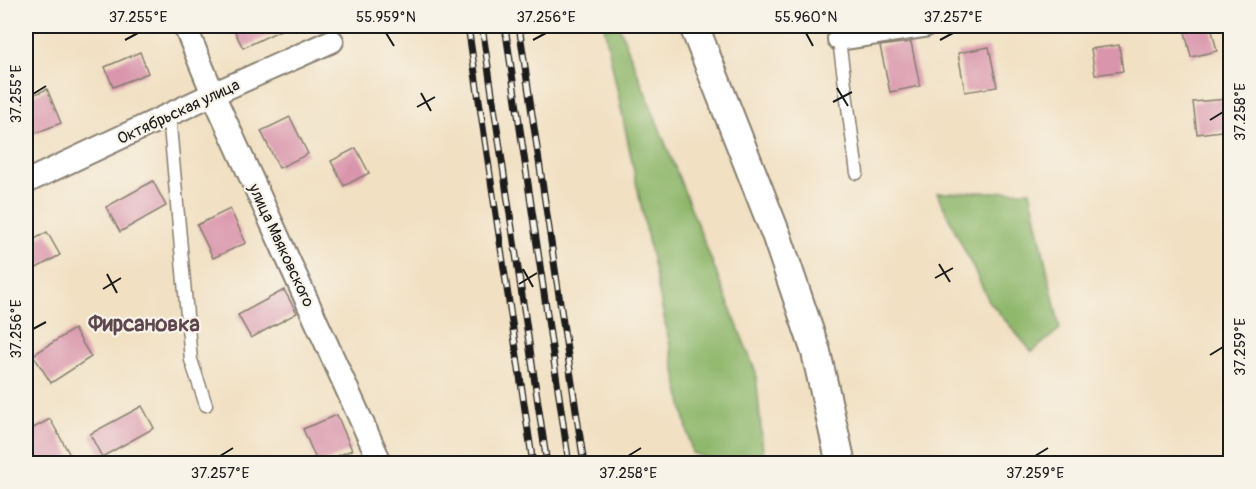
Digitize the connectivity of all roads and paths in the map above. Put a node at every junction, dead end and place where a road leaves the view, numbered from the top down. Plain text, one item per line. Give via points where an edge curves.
1 (185, 26) edge
2 (694, 26) edge
3 (924, 26) edge
4 (838, 32) edge
5 (332, 42) dead end
6 (213, 94) junction
7 (169, 115) junction
8 (857, 173) dead end
9 (26, 182) edge
10 (206, 405) dead end
11 (381, 464) edge
12 (841, 464) edge

1 - 6 street, улица Маяковского
2 - 12 street via 777,237 816,352
3 - 4 street
4 - 8 lane
5 - 6 street, Октябрьская улица
6 - 7 street, Октябрьская улица
6 - 11 street, улица Маяковского
7 - 9 street, Октябрьская улица
7 - 10 lane via 191,360

